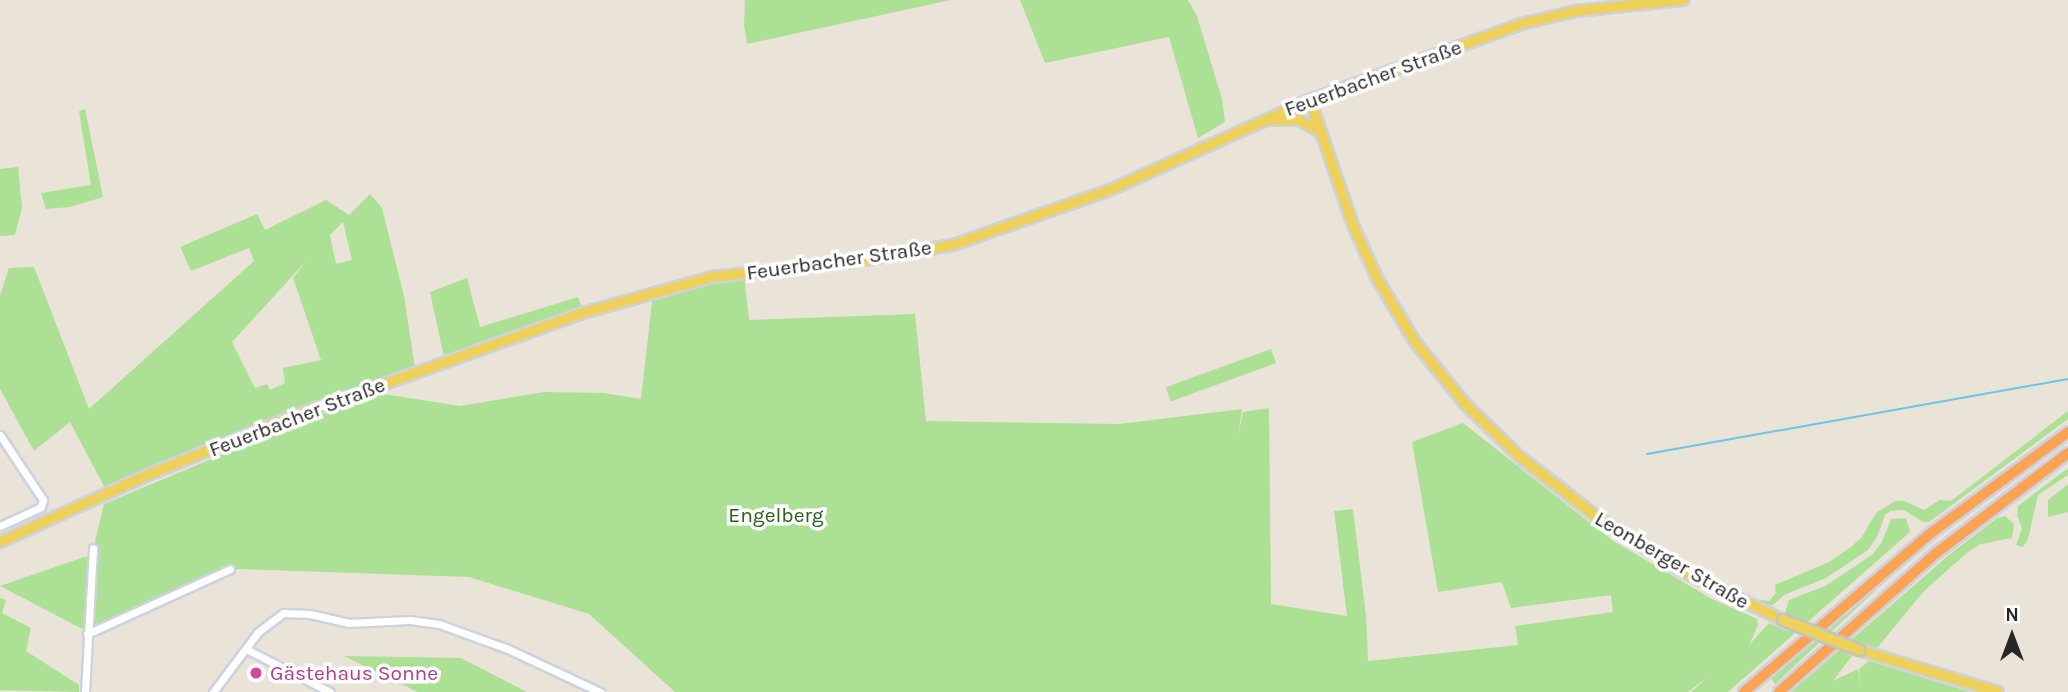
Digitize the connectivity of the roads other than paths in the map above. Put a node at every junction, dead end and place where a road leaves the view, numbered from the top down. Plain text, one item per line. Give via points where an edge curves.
1 (1683, 0) edge
2 (1310, 100) junction
3 (1265, 119) junction
4 (1321, 132) junction
5 (2068, 432) edge
6 (0, 435) edge
7 (2068, 453) edge
8 (0, 526) edge
9 (0, 542) edge
10 (93, 548) dead end
11 (230, 569) dead end
12 (87, 634) junction
13 (246, 649) junction
14 (85, 692) edge
15 (214, 692) edge
16 (330, 692) edge
17 (600, 692) edge
18 (1744, 692) edge
19 (1779, 692) edge
20 (1998, 692) edge

1 - 2 main road, Feuerbacher Straße via 1576,11 1521,24
2 - 3 main road, Feuerbacher Straße
2 - 4 main road, Leonberger Straße
3 - 4 main road via 1299,120
3 - 9 main road, Feuerbacher Straße via 1110,190 953,245 712,277 583,313 284,420
4 - 20 main road, Leonberger Straße, bridge via 1353,225 1388,298 1442,378 1546,480 1624,536 1705,583 1783,620 1859,650
5 - 18 highway via 1927,536
6 - 8 street via 43,500 41,507
7 - 19 highway via 1935,554
10 - 12 street
11 - 12 street
12 - 14 street
13 - 15 street
13 - 16 street
13 - 17 street via 271,620 283,614 310,614 348,624 410,620 475,635

